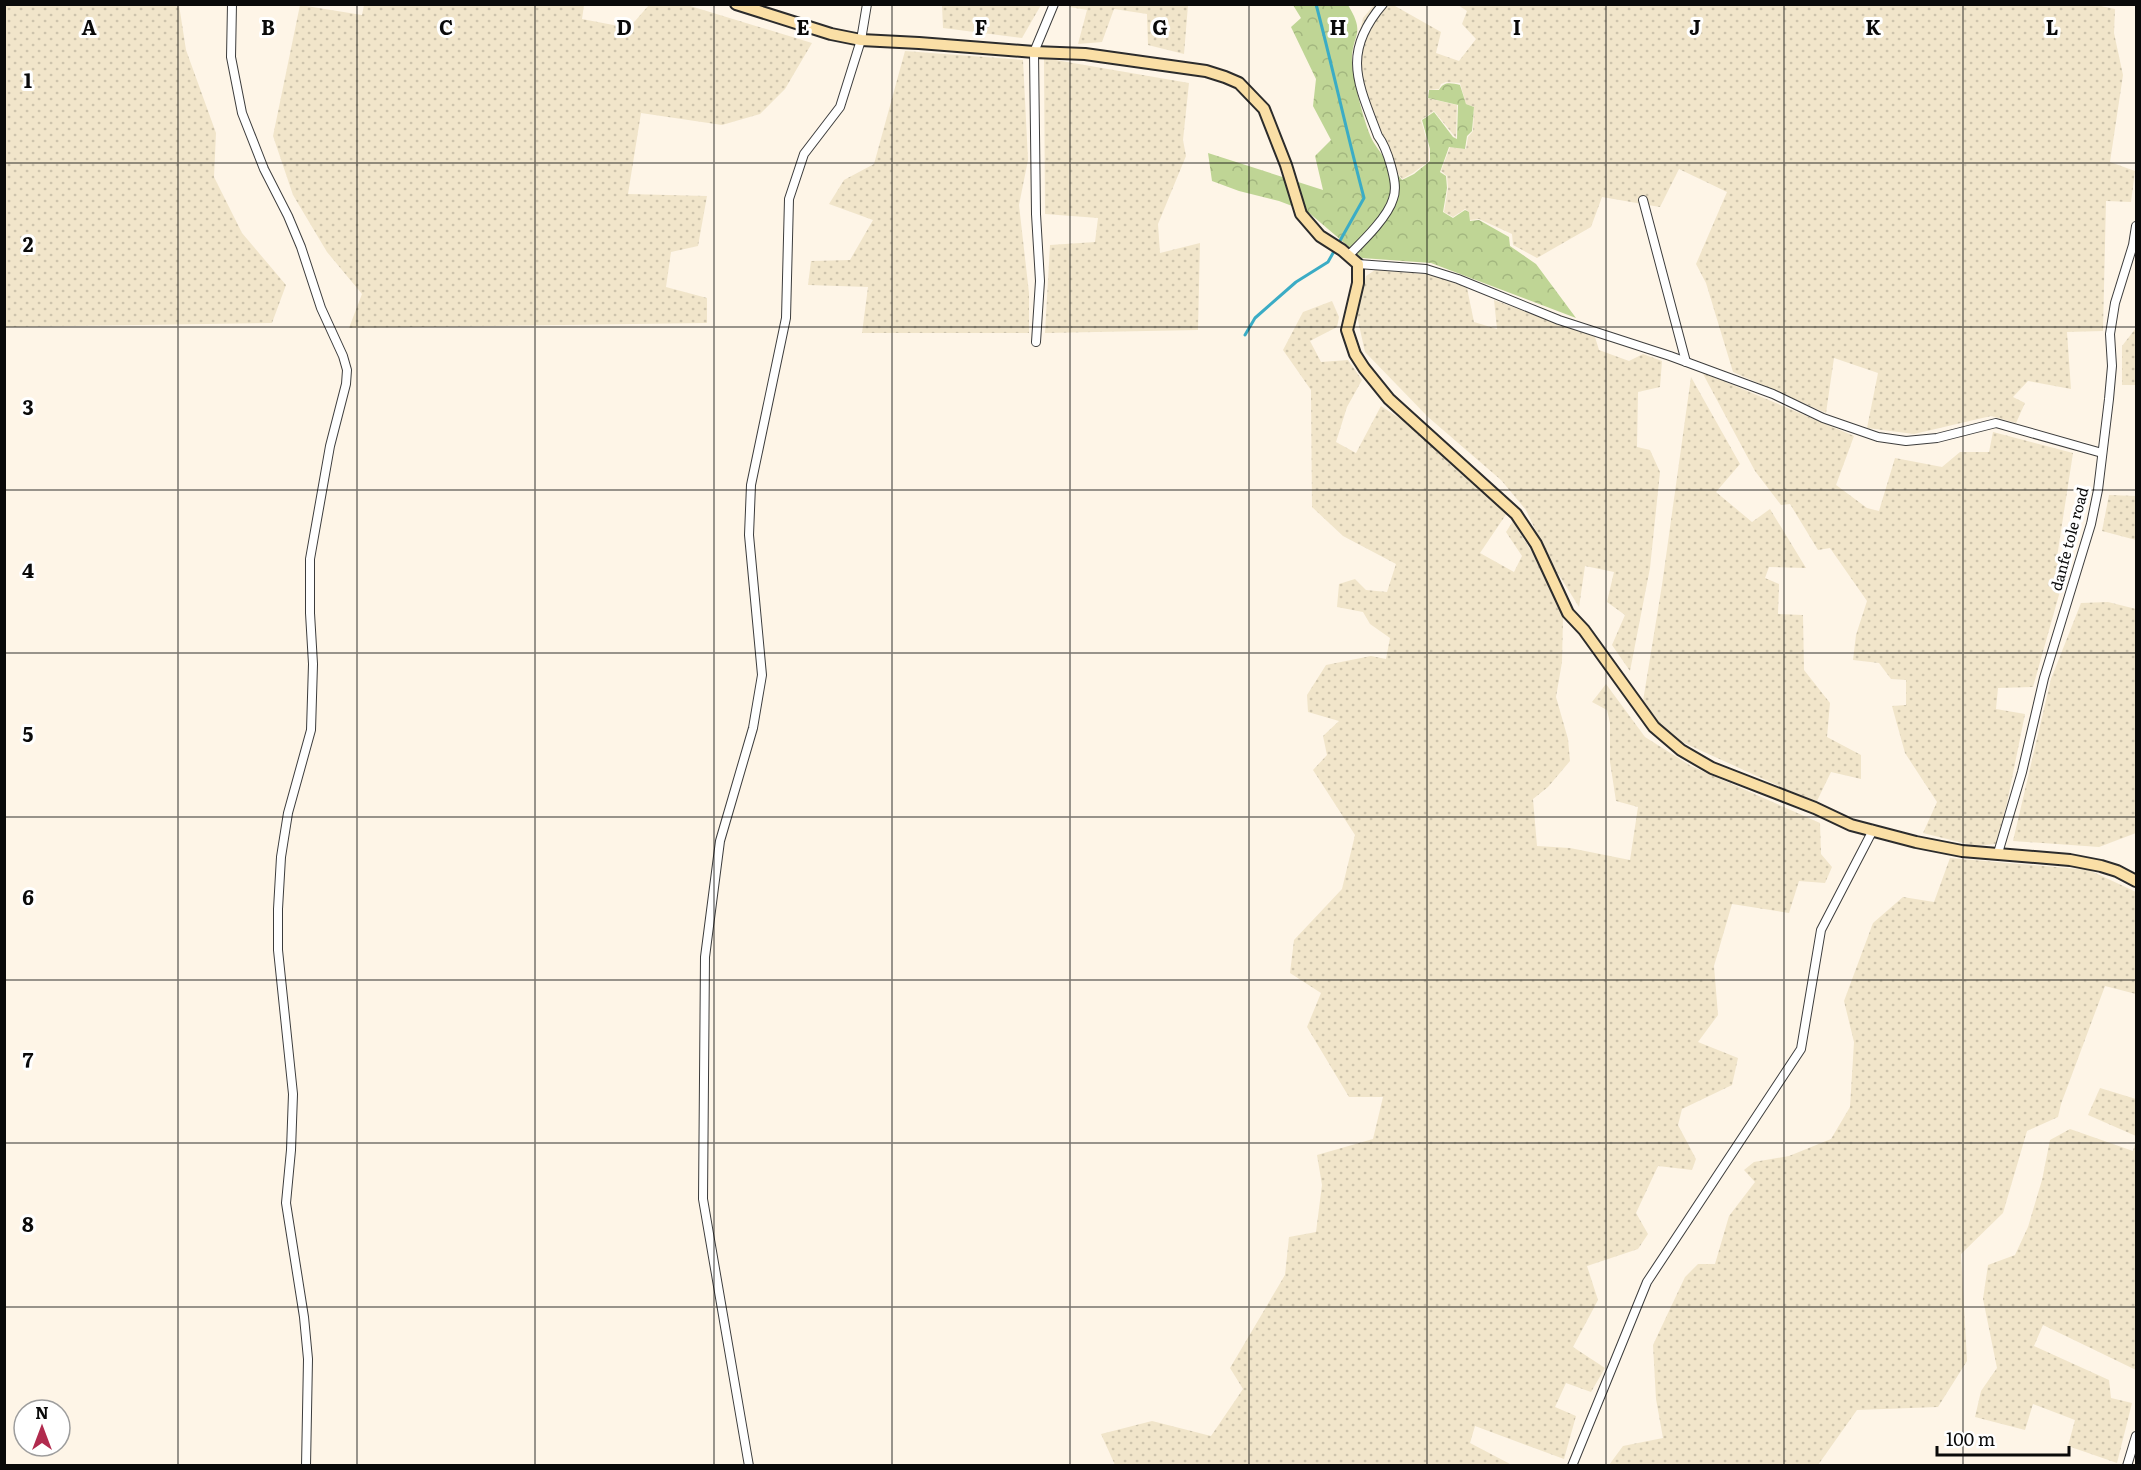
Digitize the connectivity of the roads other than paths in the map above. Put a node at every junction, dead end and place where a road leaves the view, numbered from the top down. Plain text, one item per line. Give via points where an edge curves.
1 (232, 4) edge
2 (736, 4) edge
3 (867, 4) edge
4 (1054, 4) edge
5 (1383, 4) edge
6 (861, 40) junction
7 (1034, 52) junction
8 (1644, 200) dead end
9 (2136, 226) edge
10 (1341, 250) junction
11 (1358, 264) junction
12 (1036, 342) dead end
13 (1686, 362) junction
14 (2102, 453) junction
15 (1873, 830) junction
16 (1998, 853) junction
17 (2136, 882) edge
18 (2136, 1436) edge
19 (306, 1466) edge
20 (749, 1466) edge
21 (1572, 1466) edge
22 (2127, 1466) edge

1 - 19 street via 231,57 242,113 259,160 301,247 347,370 310,559 311,730 288,813 278,909 278,950 293,1094 286,1203 308,1359
2 - 6 street
3 - 6 street
4 - 7 street
5 - 10 street via 1363,33 1356,72 1388,156 1394,198 1389,209
6 - 7 street
6 - 20 street via 840,107 804,154 789,200 786,318 751,485 749,534 762,675 753,728 720,842 705,957 703,1199
7 - 10 street via 1167,65 1206,71 1239,83 1264,110 1301,214 1320,237
7 - 12 street via 1040,281
8 - 13 street
9 - 14 street, danfe tole road via 2110,334 2112,366
10 - 11 street
11 - 13 street via 1426,269 1596,333
11 - 15 street via 1358,283 1347,330 1355,354 1389,399 1516,514 1536,544 1568,613 1654,727 1681,750 1713,768 1851,825
13 - 14 street via 1878,437 1906,441 1937,438 1996,423
14 - 16 street, danfe tole road via 2091,524 2044,678
15 - 16 street via 1962,851
15 - 21 street via 1821,930 1801,1049 1647,1282
16 - 17 street via 2101,866
18 - 22 street

